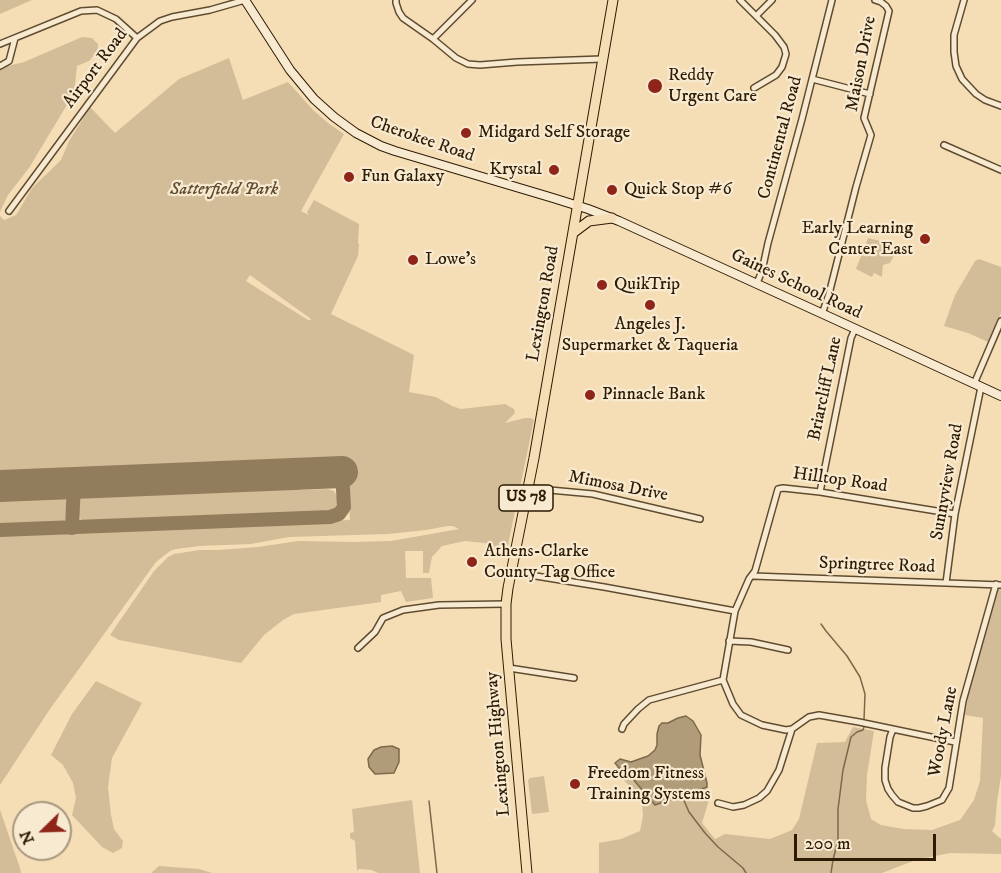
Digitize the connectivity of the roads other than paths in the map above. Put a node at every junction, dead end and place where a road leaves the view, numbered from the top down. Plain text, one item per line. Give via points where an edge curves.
1 (396, 0) edge
2 (472, 0) edge
3 (612, 0) edge
4 (740, 0) edge
5 (772, 0) edge
6 (832, 0) edge
7 (875, 0) edge
8 (964, 0) edge
9 (247, 1) edge
10 (756, 16) junction
11 (15, 38) junction
12 (137, 38) junction
13 (433, 39) junction
14 (0, 44) edge
15 (602, 59) junction
16 (0, 66) edge
17 (812, 79) junction
18 (754, 88) dead end
19 (870, 94) junction
20 (1001, 106) edge
21 (944, 145) dead end
22 (1001, 170) edge
23 (577, 206) junction
24 (9, 211) dead end
25 (612, 218) junction
26 (573, 232) junction
27 (757, 283) junction
28 (822, 314) junction
29 (1001, 321) edge
30 (855, 329) junction
31 (977, 385) junction
32 (1001, 396) edge
33 (528, 488) junction
34 (820, 492) junction
35 (955, 514) junction
36 (700, 519) dead end
37 (511, 572) junction
38 (753, 576) junction
39 (946, 583) junction
40 (998, 584) edge
41 (506, 608) junction
42 (735, 611) junction
43 (729, 641) junction
44 (358, 648) dead end
45 (788, 650) dead end
46 (509, 668) junction
47 (574, 678) dead end
48 (723, 680) junction
49 (622, 729) dead end
50 (792, 729) junction
51 (893, 729) junction
52 (955, 742) junction
53 (718, 803) dead end
54 (527, 873) edge

1 - 13 street via 403,18
2 - 13 street
3 - 15 highway, Lexington Road / US 78
4 - 10 street
5 - 10 street
6 - 17 street, Continental Road
7 - 19 street, Maison Drive via 888,11
8 - 20 street via 954,35 956,66 976,94
9 - 12 street, Airport Road via 160,21
9 - 23 main road, Cherokee Road via 290,70 314,99 356,133 396,151
10 - 18 street via 775,35 786,54 776,75
11 - 12 street via 81,11 97,10 116,19
11 - 14 street
11 - 16 street via 9,61
12 - 24 street, Airport Road
13 - 15 street via 456,58 480,65
15 - 23 highway, Lexington Road / US 78
17 - 19 street
17 - 27 street, Continental Road
19 - 28 street, Maison Drive via 864,118 871,135
21 - 22 street
23 - 25 main road, Gaines School Road
23 - 26 highway, Lexington Road / US 78
25 - 26 highway via 589,220
25 - 27 main road, Gaines School Road
26 - 33 highway, Lexington Road / US 78
27 - 28 main road, Gaines School Road
28 - 30 main road, Gaines School Road
29 - 31 street, Sunnyview Road
30 - 31 main road, Gaines School Road
30 - 34 street, Briarcliff Lane
31 - 32 main road, Gaines School Road
31 - 35 street, Sunnyview Road
33 - 36 street, Mimosa Drive via 592,494
33 - 37 highway, Lexington Road / US 78
34 - 35 street, Hilltop Road
34 - 38 street, Hilltop Road via 778,489
35 - 39 street, Sunnyview Road
37 - 41 highway, Lexington Road / US 78
37 - 42 street
38 - 39 street, Springtree Road
38 - 42 street, Hilltop Road
39 - 40 street, Springtree Road
40 - 52 street, Woody Lane via 963,701
41 - 44 street via 439,605 403,610 383,618
41 - 46 highway, Lexington Highway / US 78
42 - 43 street, Hilltop Road
43 - 45 street
43 - 48 street, Hilltop Road
46 - 47 street
46 - 54 highway, Lexington Highway / US 78
48 - 49 street via 649,700
48 - 50 street via 741,715 762,725
50 - 51 street via 808,717 819,715
50 - 53 street via 779,770 767,791 744,805
51 - 52 street
51 - 52 street, Woody Lane via 885,780 894,799 913,808 935,804 945,796

